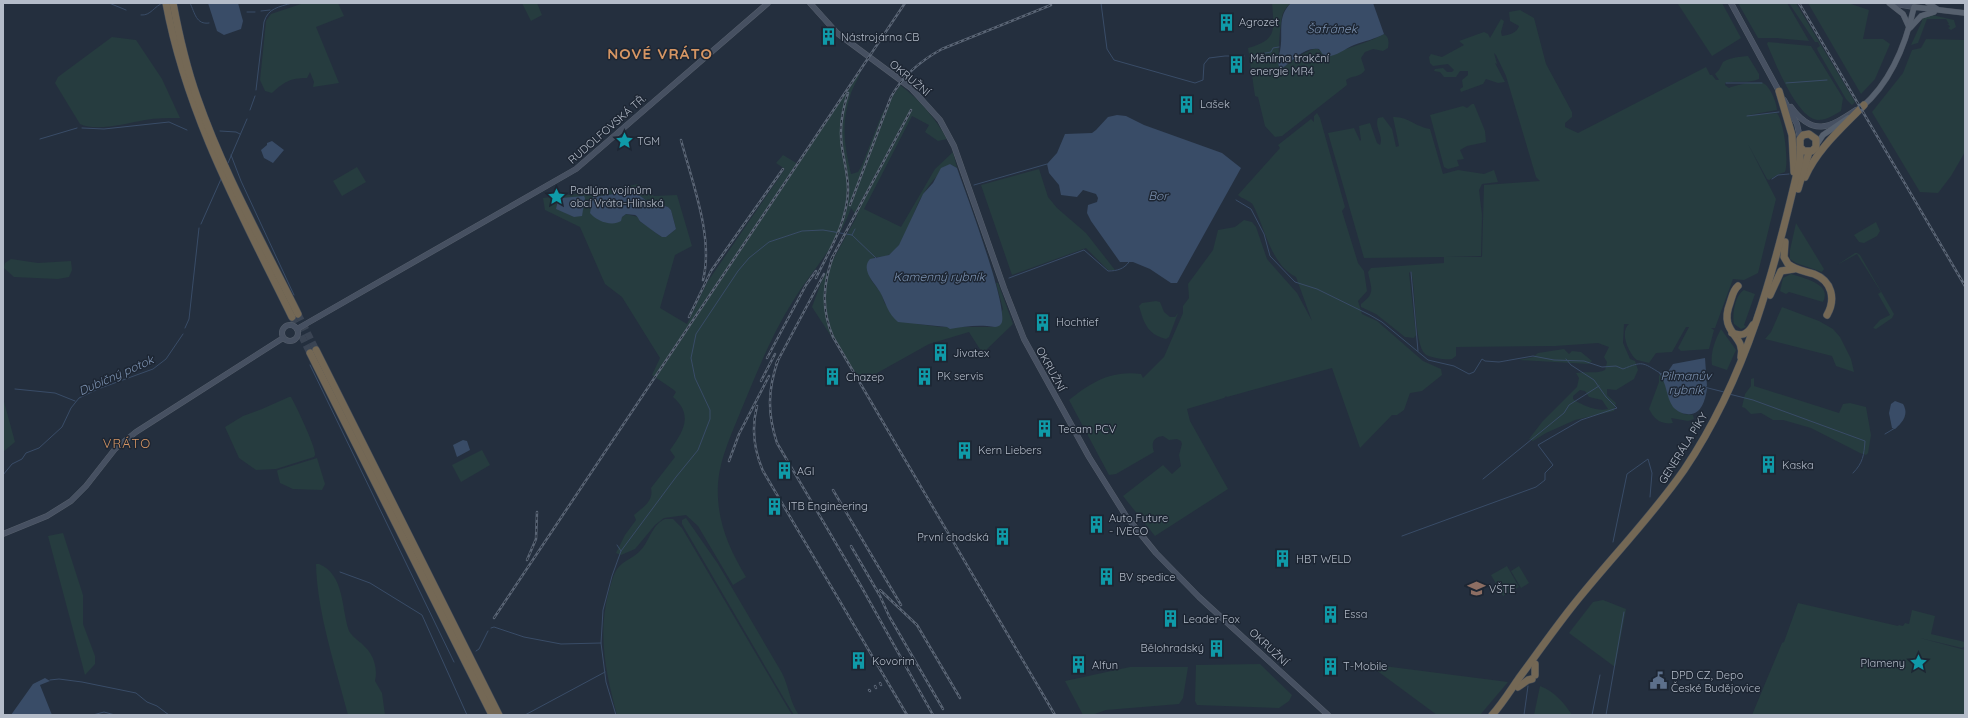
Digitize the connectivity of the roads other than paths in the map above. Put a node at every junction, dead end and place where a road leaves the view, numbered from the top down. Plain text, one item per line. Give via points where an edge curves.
1 (768, 3) edge
2 (810, 3) edge
3 (1731, 3) edge
4 (1890, 3) edge
5 (1928, 3) edge
6 (169, 4) edge
7 (1914, 7) junction
8 (1943, 11) junction
9 (1965, 13) edge
10 (1909, 30) junction
11 (1779, 91) junction
12 (1864, 105) junction
13 (1797, 124) junction
14 (1837, 126) junction
15 (1810, 134) junction
16 (1800, 139) junction
17 (1817, 144) junction
18 (1800, 147) junction
19 (1809, 152) junction
20 (224, 172) junction
21 (1794, 197) junction
22 (1785, 242) junction
23 (1796, 269) junction
24 (1738, 286) dead end
25 (1770, 295) junction
26 (1761, 311) junction
27 (1827, 315) dead end
28 (297, 329) junction
29 (1732, 333) junction
30 (283, 338) junction
31 (1740, 367) junction
32 (1733, 388) junction
33 (1725, 403) junction
34 (3, 534) edge
35 (1535, 664) junction
36 (1518, 687) junction
37 (492, 715) edge
38 (499, 715) edge
39 (1328, 715) edge
40 (1492, 715) edge
41 (1498, 715) edge

1 - 28 main road, RUDOLFOVSKÁ TŘ. via 576,170
2 - 39 main road, OKRUŽNÍ via 836,33 911,88 940,120 954,146 1024,339 1089,457 1126,516 1156,553 1199,597
3 - 11 main road
4 - 7 main road
4 - 10 main road via 1903,14
5 - 8 main road
6 - 20 highway via 194,90 224,164
6 - 20 highway via 191,99
7 - 8 main road
7 - 10 main road
8 - 9 main road
8 - 10 main road via 1923,15
10 - 12 main road via 1902,49 1882,84
11 - 12 main road via 1802,120 1817,127 1836,122
11 - 13 main road
11 - 21 highway via 1794,148
12 - 14 main road
12 - 21 highway via 1820,151
13 - 15 main road
13 - 16 main road
14 - 15 main road via 1820,134
14 - 17 main road via 1823,135
15 - 16 highway via 1803,135
15 - 17 highway via 1816,138
16 - 18 highway
17 - 19 highway
18 - 19 highway
18 - 21 highway, GENERÁLA PÍKY via 1801,157
19 - 21 highway, GENERÁLA PÍKY
20 - 20 highway via 295,316 224,180
21 - 22 highway, GENERÁLA PÍKY
21 - 26 highway, GENERÁLA PÍKY
22 - 23 highway via 1785,262
22 - 25 highway, GENERÁLA PÍKY
23 - 25 highway via 1781,271
23 - 27 highway via 1821,278 1828,285 1832,296
24 - 29 highway via 1733,292 1727,313 1727,323
25 - 32 highway, GENERÁLA PÍKY via 1754,344
26 - 29 highway via 1748,333
26 - 31 highway, GENERÁLA PÍKY
28 - 30 main road via 293,326 285,327 282,331
28 - 30 main road via 296,340 288,341
29 - 31 highway via 1742,349
30 - 34 main road via 136,432 115,449 86,486 64,506
31 - 32 highway, GENERÁLA PÍKY
32 - 33 highway, GENERÁLA PÍKY
33 - 35 highway, GENERÁLA PÍKY via 1702,449 1674,492 1580,604
33 - 40 highway, GENERÁLA PÍKY via 1670,490 1572,607
35 - 36 highway, GENERÁLA PÍKY
35 - 36 highway via 1534,677
36 - 41 highway, GENERÁLA PÍKY
37 - 38 highway via 313,352

